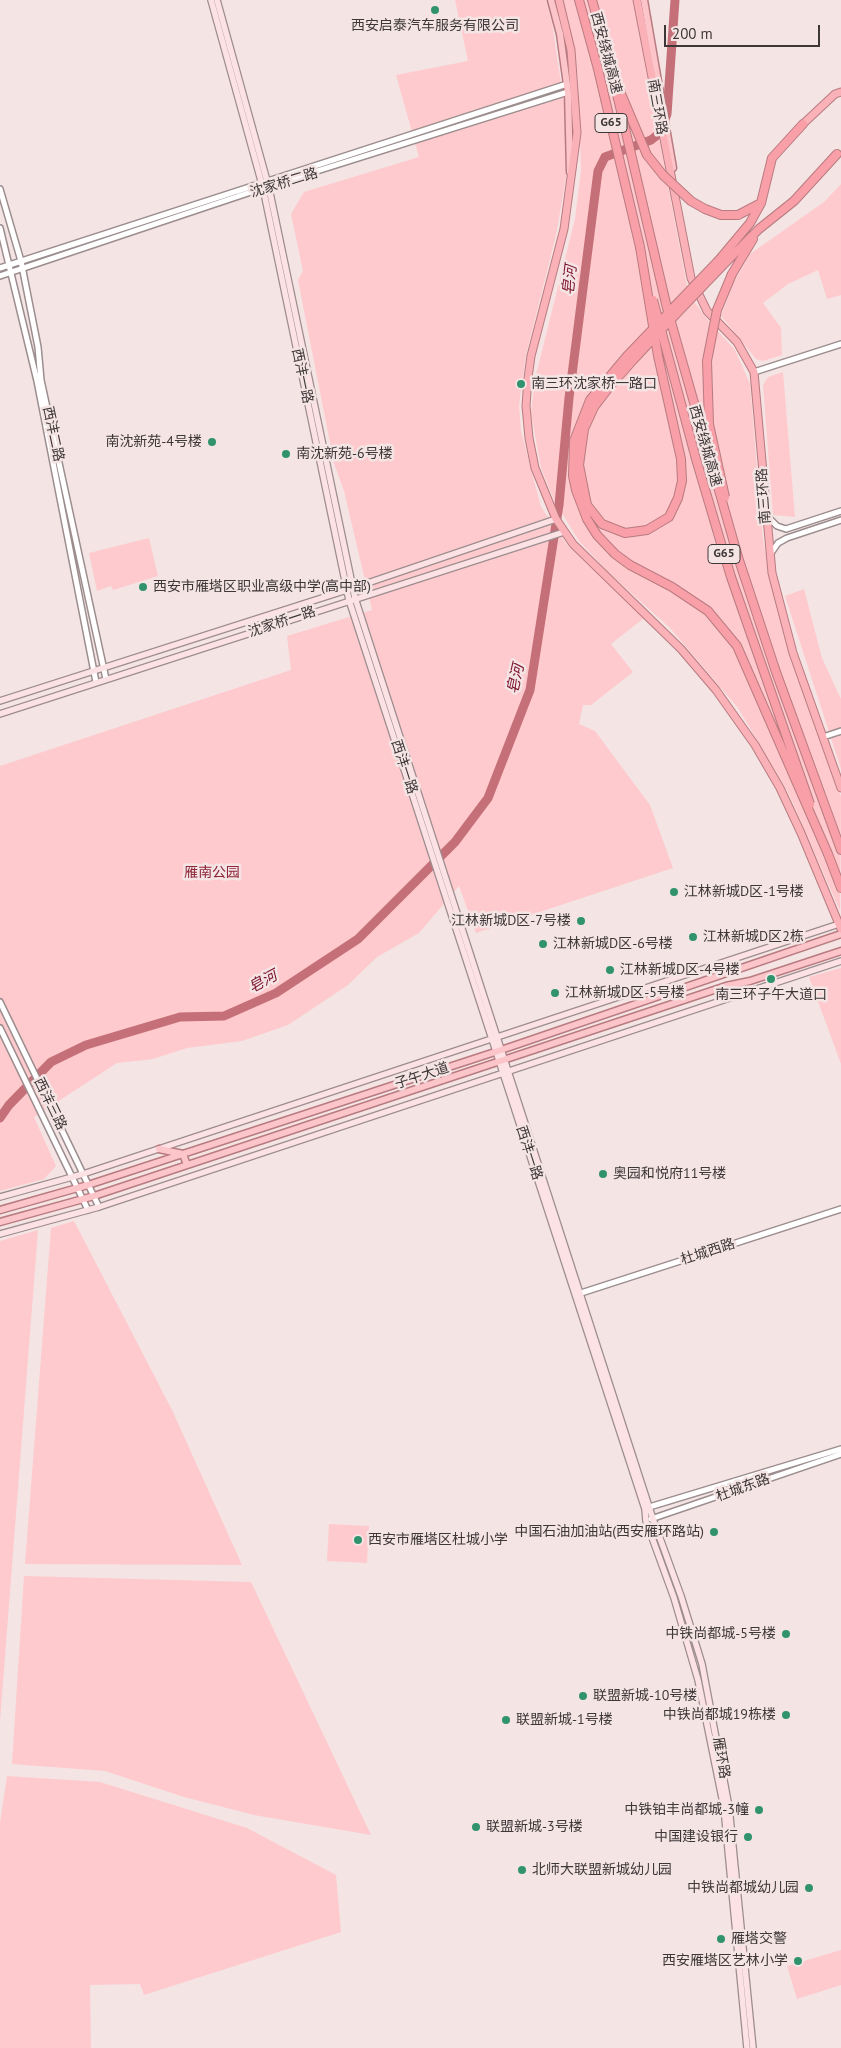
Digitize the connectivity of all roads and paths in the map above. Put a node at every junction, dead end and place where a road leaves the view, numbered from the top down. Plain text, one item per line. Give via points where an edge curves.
1 (211, 0) edge
2 (217, 0) edge
3 (551, 0) edge
4 (559, 0) edge
5 (579, 0) edge
6 (592, 0) edge
7 (637, 0) edge
8 (644, 0) edge
9 (610, 64) junction
10 (570, 88) junction
11 (841, 92) edge
12 (804, 124) joint
13 (839, 152) edge
14 (265, 185) junction
15 (0, 190) edge
16 (761, 203) junction
17 (678, 214) junction
18 (0, 228) edge
19 (759, 229) junction
20 (640, 247) junction
21 (21, 261) junction
22 (721, 263) junction
23 (10, 265) junction
24 (0, 268) edge
25 (22, 270) junction
26 (11, 273) junction
27 (0, 276) edge
28 (841, 344) edge
29 (754, 372) junction
30 (766, 511) junction
31 (841, 511) edge
32 (556, 518) junction
33 (841, 520) edge
34 (564, 532) junction
35 (770, 556) junction
36 (738, 558) junction
37 (350, 588) junction
38 (352, 599) junction
39 (104, 667) junction
40 (94, 670) junction
41 (106, 679) junction
42 (96, 682) junction
43 (0, 701) edge
44 (0, 714) edge
45 (841, 732) edge
46 (823, 737) junction
47 (841, 788) edge
48 (841, 850) edge
49 (828, 854) junction
50 (841, 888) edge
51 (840, 926) edge
52 (841, 934) edge
53 (841, 951) edge
54 (841, 961) edge
55 (0, 1002) edge
56 (0, 1028) edge
57 (495, 1038) junction
58 (499, 1050) junction
59 (503, 1061) junction
60 (506, 1073) junction
61 (159, 1149) junction
62 (183, 1154) junction
63 (187, 1165) junction
64 (83, 1174) junction
65 (72, 1177) junction
66 (88, 1185) junction
67 (78, 1188) junction
68 (94, 1196) junction
69 (0, 1197) edge
70 (83, 1199) junction
71 (99, 1207) junction
72 (841, 1209) edge
73 (0, 1210) edge
74 (88, 1210) junction
75 (0, 1222) edge
76 (0, 1234) edge
77 (578, 1294) junction
78 (841, 1448) edge
79 (841, 1454) edge
80 (648, 1508) junction
81 (649, 1520) junction
82 (747, 2048) edge
83 (753, 2048) edge

1 - 14 main road, 西沣一路
2 - 14 main road, 西沣一路
3 - 10 main road
4 - 10 highway via 571,50
5 - 20 highway, 西安绕城高速 / G65
6 - 9 highway, 西安绕城高速 / G65
7 - 17 highway, 南三环路, bridge
8 - 17 main road, 南三环路 via 669,139
9 - 16 highway, bridge via 638,135 655,166 692,201 721,214 738,215
9 - 36 highway, 西安绕城高速 / G65, bridge via 667,308
10 - 14 street, 沈家桥二路
10 - 32 highway via 576,133 570,193 564,229 531,356 526,406 535,468
11 - 12 highway
12 - 16 highway via 772,158
13 - 19 highway via 794,201
14 - 21 street, 沈家桥二路
14 - 25 street, 沈家桥二路
14 - 37 main road, 西沣一路
15 - 21 street, 西沣二路
16 - 22 highway
17 - 29 highway, 南三环路 via 691,278 698,296 707,311 737,342
18 - 23 street, 西沣二路
19 - 22 highway
19 - 36 highway, bridge via 732,274 710,338 709,424
20 - 22 highway, bridge via 653,329 655,338 658,356 681,459 682,481 669,517 647,530 625,533 602,524 587,505 579,465 584,429 594,407 610,386 646,346 653,339 659,333 690,300
20 - 49 highway, 西安绕城高速 / G65, bridge via 676,388 731,577
21 - 23 street, 沈家桥二路
21 - 25 street, 西沣二路
22 - 49 highway, bridge via 627,356 590,400 574,441 573,476 587,519 615,554 708,611 737,646
23 - 24 street, 沈家桥二路
23 - 26 street, 西沣二路
25 - 26 street, 沈家桥二路
25 - 39 street, 西沣二路 via 47,409
26 - 27 street, 沈家桥二路
26 - 40 street, 西沣二路 via 37,381
28 - 29 street
29 - 30 highway, 南三环路
30 - 31 street via 770,521 786,529
30 - 35 highway, 南三环路
32 - 34 highway
32 - 37 main road, 沈家桥一路
33 - 35 street via 781,541
34 - 38 main road, 沈家桥一路
34 - 51 highway via 681,649 734,714 780,788
35 - 46 highway, 南三环路 via 793,652
36 - 48 highway, 西安绕城高速 / G65
37 - 38 main road, 西沣一路
37 - 39 main road, 沈家桥一路
38 - 41 main road, 沈家桥一路
38 - 57 main road, 西沣一路
39 - 40 main road, 沈家桥一路
39 - 41 street, 西沣二路
40 - 42 street, 西沣二路
40 - 43 main road, 沈家桥一路
41 - 42 main road, 沈家桥一路
42 - 44 main road, 沈家桥一路
45 - 46 street
46 - 47 highway, 南三环路
49 - 50 highway, 西安绕城高速 / G65
51 - 57 main road
52 - 58 main road, 子午大道
53 - 59 main road, 子午大道
54 - 60 main road
55 - 64 street, 西沣三路
56 - 65 street, 西沣三路
57 - 58 main road, 西沣一路
57 - 61 main road
58 - 59 main road, 西沣一路
58 - 62 main road, 子午大道
59 - 60 main road, 西沣一路
59 - 63 main road, 子午大道
60 - 71 main road
60 - 77 main road, 西沣一路
61 - 62 main road
61 - 64 main road
62 - 63 main road
62 - 66 main road, 子午大道
63 - 68 main road, 子午大道
64 - 65 main road
64 - 66 street, 西沣三路
65 - 67 street, 西沣三路
65 - 69 main road
66 - 67 main road, 子午大道
66 - 68 street, 西沣三路
67 - 70 street, 西沣三路
67 - 73 main road, 子午大道
68 - 70 main road, 子午大道
68 - 71 street, 西沣三路
70 - 74 street, 西沣三路
70 - 75 main road, 子午大道
71 - 74 main road
72 - 77 street, 杜城西路
74 - 76 main road
77 - 80 main road, 西沣一路
78 - 80 street, 杜城东路
79 - 81 street, 杜城东路
80 - 81 main road, 雁环路
81 - 82 main road, 雁环路 via 698,1680 724,1808
81 - 83 main road, 雁环路 via 681,1596 709,1691 729,1807

